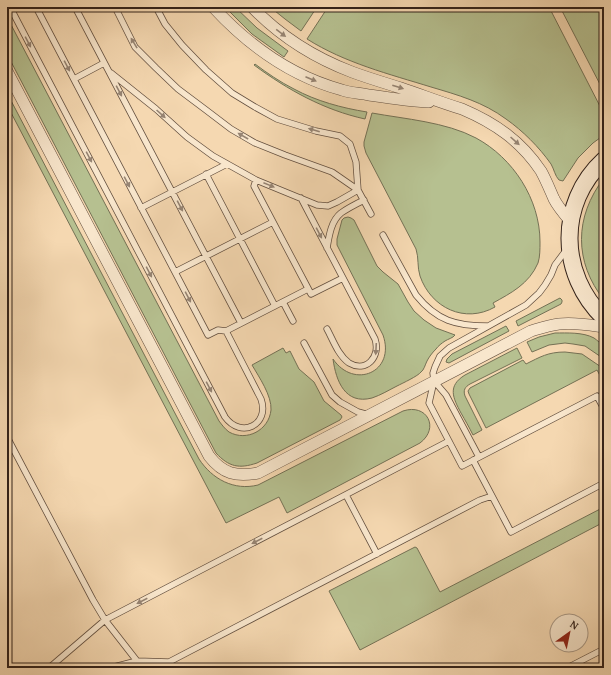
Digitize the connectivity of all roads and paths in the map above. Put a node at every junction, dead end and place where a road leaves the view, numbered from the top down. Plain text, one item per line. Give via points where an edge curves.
1 (10, 7) edge
2 (36, 7) edge
3 (75, 7) edge
4 (114, 7) edge
5 (156, 7) edge
6 (214, 7) edge
7 (252, 7) edge
8 (104, 63) junction
9 (7, 71) edge
10 (109, 72) junction
11 (74, 79) junction
12 (441, 102) junction
13 (604, 160) edge
14 (227, 164) junction
15 (206, 174) junction
16 (256, 180) junction
17 (358, 190) junction
18 (172, 192) junction
19 (301, 198) junction
20 (364, 200) junction
21 (141, 208) junction
22 (371, 214) dead end
23 (273, 222) junction
24 (571, 222) junction
25 (383, 235) dead end
26 (240, 239) junction
27 (569, 245) junction
28 (327, 248) junction
29 (206, 256) junction
30 (175, 272) junction
31 (343, 278) junction
32 (308, 289) junction
33 (283, 302) junction
34 (275, 306) junction
35 (604, 318) edge
36 (293, 321) dead end
37 (241, 323) junction
38 (490, 326) junction
39 (604, 327) edge
40 (327, 329) dead end
41 (226, 331) junction
42 (304, 343) dead end
43 (434, 381) junction
44 (604, 409) edge
45 (369, 415) junction
46 (7, 437) edge
47 (449, 442) junction
48 (476, 458) junction
49 (604, 483) edge
50 (346, 495) junction
51 (492, 496) junction
52 (377, 554) junction
53 (105, 620) junction
54 (604, 649) edge
55 (137, 661) junction
56 (169, 662) junction
57 (49, 668) edge
58 (110, 668) edge
59 (172, 668) edge
60 (567, 668) edge

1 -> 41 lane via 225,417 233,426 250,427 260,420 264,410 263,404
2 -> 11 lane
3 - 8 lane
17 -> 4 lane via 332,172 285,156 231,129 178,89 135,47
17 -> 5 lane via 356,162 350,144 340,136 277,119 232,93 182,45 165,24
6 -> 12 street via 243,37 300,75 343,91 405,101
7 -> 12 street via 280,32 321,58 350,71
8 - 10 lane
8 - 11 lane
9 - 45 street via 214,462 221,468 240,475 258,473
10 -> 14 lane via 187,137
10 -> 18 lane
11 -> 21 lane
12 -> 24 street via 487,120 522,147 541,171 555,201
13 - 24 street via 582,189
14 - 15 lane
14 - 16 lane
15 - 18 lane
15 - 26 lane
16 -> 19 lane
16 - 23 lane via 254,186
17 - 19 lane via 328,206 317,205
17 - 20 lane
18 - 21 lane
18 -> 29 lane
19 -> 28 lane
20 - 22 lane
20 - 28 lane via 338,216 329,235
21 - 30 lane
23 - 26 lane
23 - 32 lane
24 - 27 street
25 - 38 lane via 416,295 430,311 455,323
26 - 29 lane
26 - 34 lane
27 - 35 street via 573,268 582,290
27 - 38 lane via 539,293 526,305
28 - 31 lane
29 - 30 lane
29 - 37 lane
30 -> 41 lane via 208,335 218,330
31 - 32 lane via 311,294
31 -> 40 lane via 377,344 373,359 360,366 350,363 342,357
32 - 33 lane
33 - 34 lane
33 - 36 lane
34 - 37 lane
37 - 41 lane
38 - 43 lane via 445,351 434,367
39 - 43 street via 582,324 545,326
42 - 45 lane via 332,395 349,408
43 - 45 street
43 - 47 lane via 429,403
43 - 48 lane via 446,394
44 - 48 lane via 597,396
46 - 53 lane
47 - 48 lane via 462,466
47 - 50 lane
48 - 51 lane
49 - 51 lane via 511,532
50 - 52 lane
50 -> 53 lane
51 - 52 lane
52 - 56 lane
53 - 55 lane
53 - 57 lane
54 - 60 lane
55 - 56 lane
55 - 58 lane
56 - 59 lane

